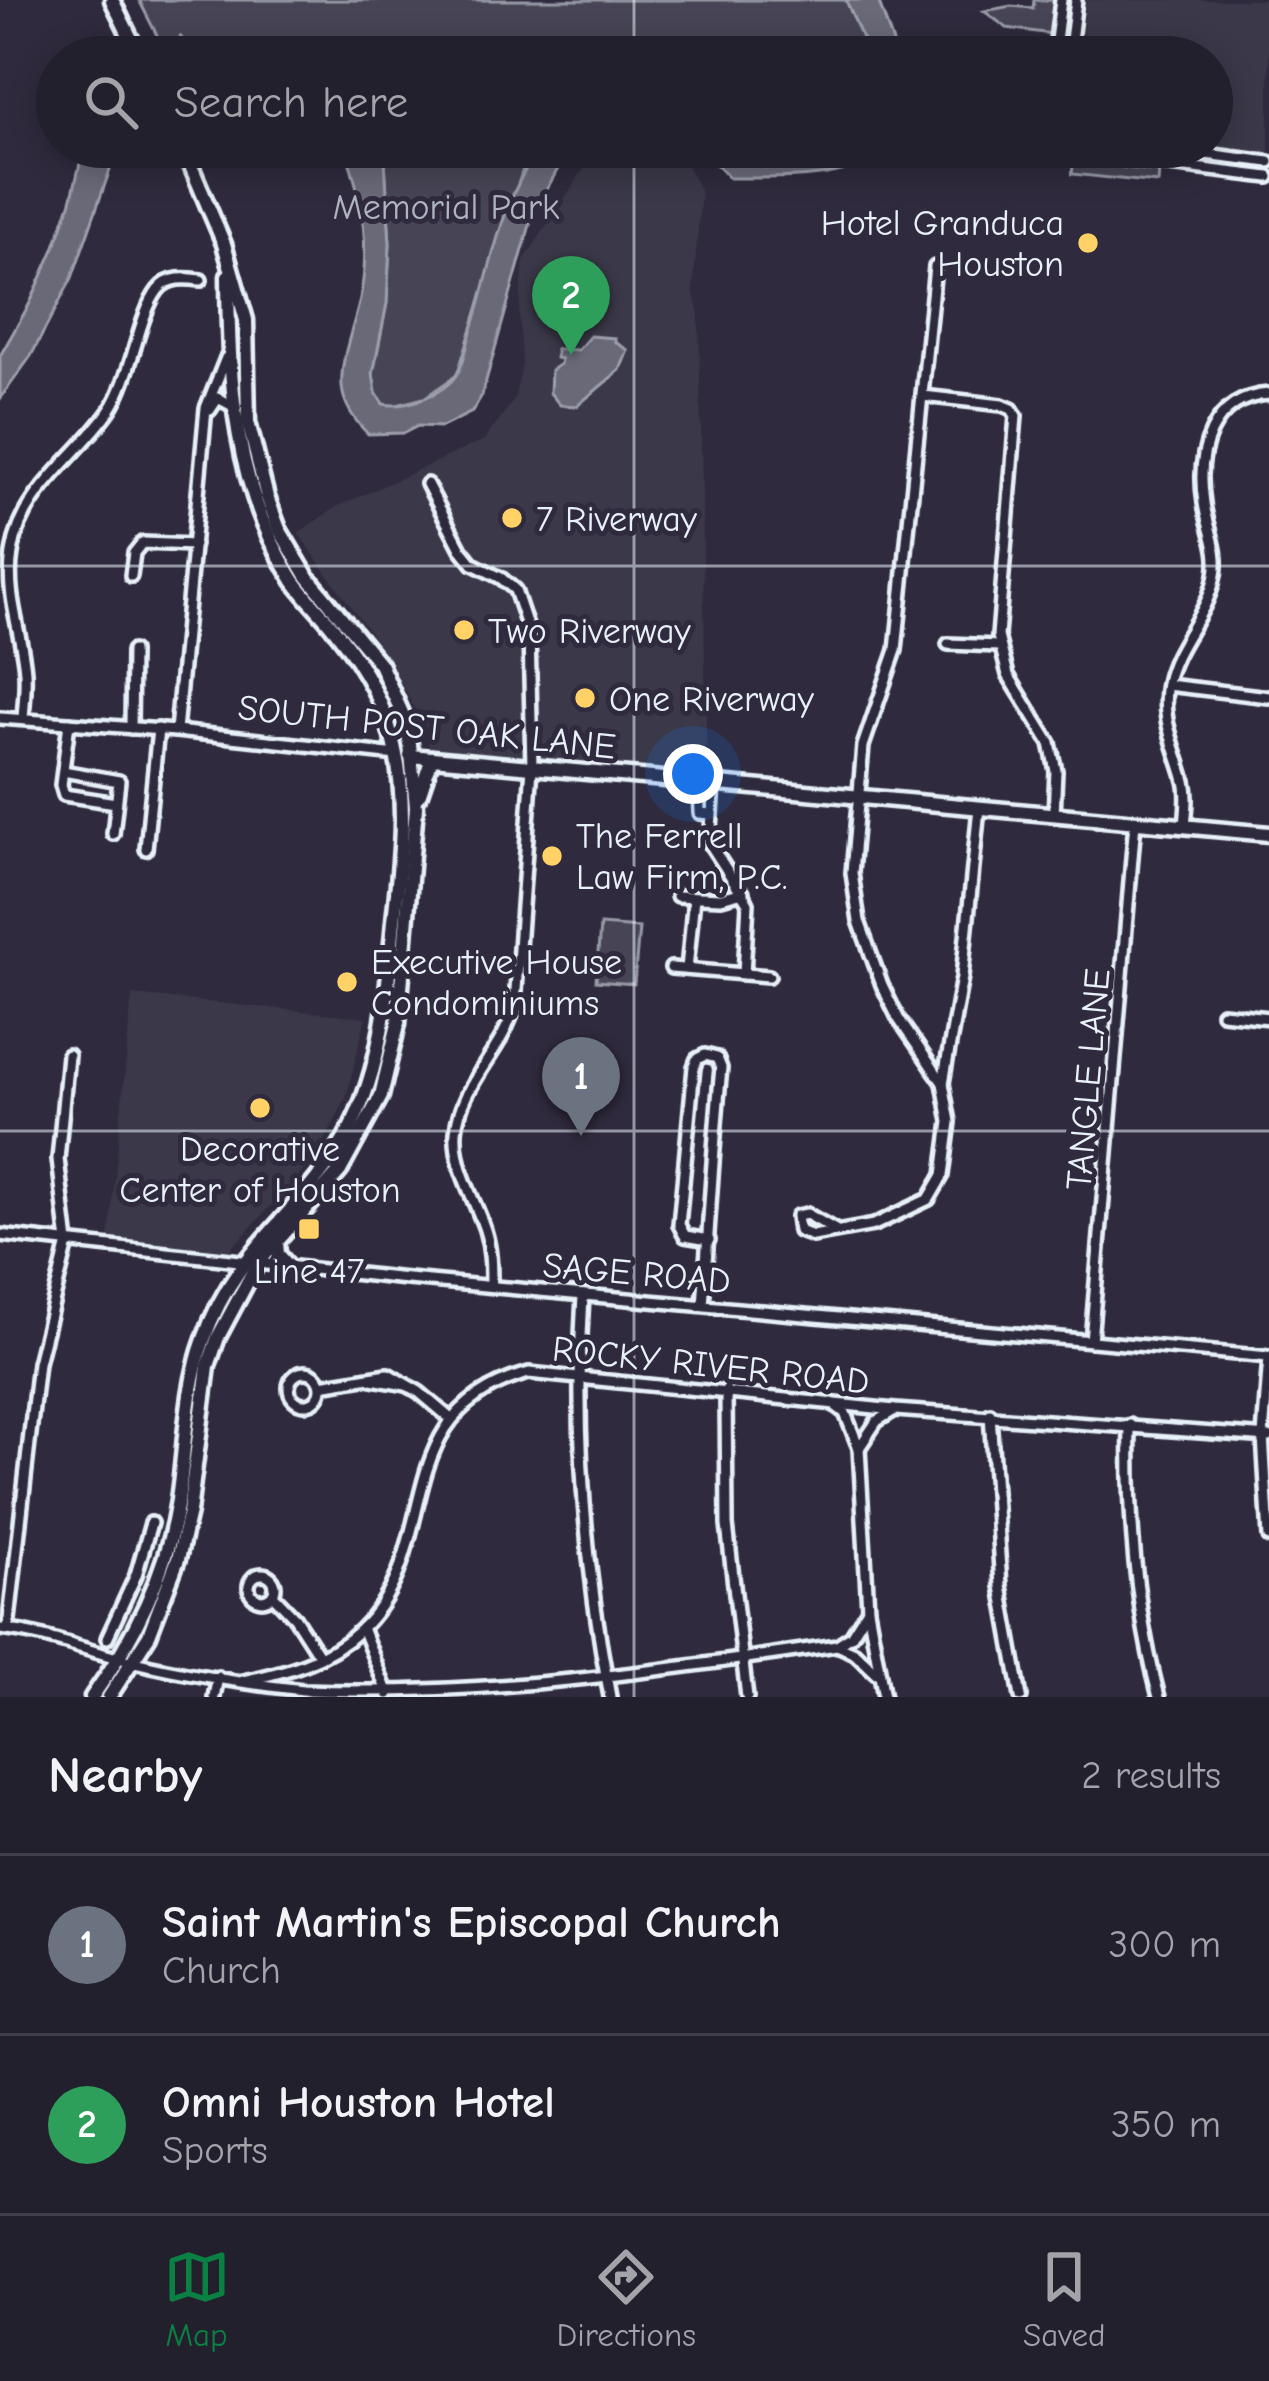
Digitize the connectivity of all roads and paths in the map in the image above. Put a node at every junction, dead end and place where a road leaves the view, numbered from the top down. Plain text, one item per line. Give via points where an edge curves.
1 (112, 0) edge
2 (1060, 0) edge
3 (1076, 0) edge
4 (129, 36) edge
5 (1056, 36) edge
6 (1072, 36) edge
7 (1233, 157) edge
8 (1269, 162) edge
9 (194, 168) edge
10 (1196, 168) edge
11 (1269, 177) edge
12 (228, 262) junction
13 (935, 267) dead end
14 (201, 280) dead end
15 (229, 346) junction
16 (1269, 394) edge
17 (922, 396) junction
18 (233, 406) junction
19 (206, 421) junction
20 (244, 434) junction
21 (427, 484) dead end
22 (194, 545) junction
23 (131, 576) dead end
24 (330, 613) junction
25 (948, 644) dead end
26 (999, 646) junction
27 (132, 650) dead end
28 (1167, 685) junction
29 (1269, 697) edge
30 (0, 718) edge
31 (22, 718) junction
32 (69, 723) junction
33 (131, 728) junction
34 (158, 730) junction
35 (176, 731) junction
36 (397, 755) junction
37 (413, 756) junction
38 (432, 758) junction
39 (532, 767) junction
40 (63, 771) junction
41 (707, 783) junction
42 (859, 797) junction
43 (416, 802) junction
44 (116, 803) junction
45 (979, 808) junction
46 (1054, 815) junction
47 (1136, 822) junction
48 (1185, 827) junction
49 (113, 834) dead end
50 (1269, 835) edge
51 (146, 849) dead end
52 (742, 892) junction
53 (403, 896) junction
54 (677, 896) dead end
55 (694, 897) junction
56 (671, 968) dead end
57 (687, 969) junction
58 (744, 974) junction
59 (769, 976) dead end
60 (1222, 1012) dead end
61 (1268, 1017) edge
62 (389, 1033) junction
63 (68, 1055) dead end
64 (943, 1083) junction
65 (686, 1146) junction
66 (713, 1148) junction
67 (838, 1231) dead end
68 (0, 1235) edge
69 (709, 1240) junction
70 (277, 1242) junction
71 (68, 1244) junction
72 (250, 1263) junction
73 (289, 1268) junction
74 (491, 1286) junction
75 (583, 1295) junction
76 (703, 1305) junction
77 (1091, 1341) junction
78 (1269, 1357) edge
79 (578, 1375) junction
80 (321, 1384) dead end
81 (726, 1390) junction
82 (832, 1403) junction
83 (895, 1409) junction
84 (990, 1414) junction
85 (451, 1419) junction
86 (1130, 1425) junction
87 (1266, 1437) edge
88 (859, 1448) junction
89 (151, 1522) dead end
90 (1269, 1537) edge
91 (143, 1550) junction
92 (172, 1557) junction
93 (273, 1595) dead end
94 (868, 1609) junction
95 (362, 1628) junction
96 (4, 1629) edge
97 (107, 1638) dead end
98 (837, 1645) junction
99 (320, 1657) junction
100 (740, 1659) junction
101 (127, 1660) junction
102 (218, 1677) junction
103 (607, 1678) junction
104 (879, 1678) junction
105 (243, 1681) junction
106 (388, 1694) junction
107 (353, 1695) edge
108 (477, 1695) edge
109 (92, 1697) edge
110 (107, 1697) edge
111 (214, 1697) edge
112 (610, 1697) edge
113 (747, 1697) edge
114 (884, 1697) edge
115 (1021, 1697) edge
116 (1159, 1697) edge

1 - 4 main road
2 - 5 street
3 - 6 street
7 - 8 street
9 - 12 main road
10 - 11 street
12 - 15 main road
12 - 20 main road via 246,320
13 - 17 street
14 - 31 street via 174,279 156,292 110,410 32,499 20,525 10,595 25,674
15 - 18 main road
15 - 19 street
16 - 28 street via 1234,403 1209,433 1202,490 1215,575
17 - 26 street via 1014,412
17 - 42 street via 894,663 867,730
18 - 19 street via 218,398
18 - 20 main road
19 - 22 street
20 - 24 main road via 251,494 296,584
21 - 39 street via 461,550 515,590 524,609
22 - 23 street via 142,543
22 - 35 street
24 - 36 main road via 386,712
24 - 37 main road via 380,664
25 - 26 street
26 - 46 street via 1050,743
27 - 33 street
28 - 29 street
28 - 48 street
30 - 31 street, SOUTH POST OAK LANE
31 - 32 street, SOUTH POST OAK LANE
32 - 33 street, SOUTH POST OAK LANE
32 - 40 street
33 - 34 street, SOUTH POST OAK LANE
34 - 35 street, SOUTH POST OAK LANE
34 - 51 street
35 - 36 street, SOUTH POST OAK LANE
36 - 37 main road, SOUTH POST OAK LANE
36 - 53 main road
37 - 38 main road, SOUTH POST OAK LANE
37 - 43 main road
38 - 39 main road, SOUTH POST OAK LANE
38 - 43 main road
39 - 41 main road, SOUTH POST OAK LANE
39 - 74 street via 514,1004 456,1134 491,1253
40 - 44 street via 68,797
40 - 44 street via 119,781
41 - 42 main road, SOUTH POST OAK LANE
41 - 52 street via 698,808 711,814 710,844
42 - 45 main road, SOUTH POST OAK LANE
42 - 64 street via 852,873 859,921 898,1018
43 - 53 main road
44 - 49 street
45 - 46 main road, SOUTH POST OAK LANE
45 - 64 street
46 - 47 main road, SOUTH POST OAK LANE
47 - 48 main road, SOUTH POST OAK LANE
47 - 77 street, TANGLE LANE
48 - 50 main road, SOUTH POST OAK LANE
52 - 55 street
52 - 58 street
53 - 62 main road
54 - 55 street
55 - 57 street
56 - 57 street
57 - 58 street
58 - 59 street
60 - 61 street
62 - 70 main road via 381,1096 364,1132
62 - 72 main road via 337,1150
63 - 71 street via 58,1159
64 - 67 street via 950,1122 936,1191 874,1225
65 - 66 street
65 - 66 street via 694,1067 705,1054 720,1064
65 - 69 street via 679,1228
66 - 69 street
68 - 71 street, SAGE ROAD
69 - 76 street
70 - 72 main road
70 - 73 main road
71 - 72 street, SAGE ROAD
71 - 96 street via 38,1363
72 - 73 street, SAGE ROAD
72 - 92 main road via 202,1365
73 - 74 street, SAGE ROAD
74 - 75 street, SAGE ROAD
75 - 76 street, SAGE ROAD
75 - 79 street
76 - 77 street, SAGE ROAD
77 - 78 street, SAGE ROAD
78 - 87 street
79 - 81 street, ROCKY RIVER ROAD
79 - 85 street, ROCKY RIVER ROAD via 511,1378
79 - 103 street via 583,1528
80 - 85 street via 388,1374
81 - 82 street, ROCKY RIVER ROAD
81 - 100 street via 727,1525
82 - 83 street, ROCKY RIVER ROAD
82 - 88 street via 845,1413
83 - 84 street, ROCKY RIVER ROAD
83 - 88 street
84 - 86 street, ROCKY RIVER ROAD
84 - 115 street via 1001,1586
85 - 95 street, ROCKY RIVER ROAD via 422,1478 398,1574
86 - 87 street, ROCKY RIVER ROAD
86 - 116 street via 1131,1527
87 - 90 street
88 - 94 street
89 - 91 street
91 - 92 street
91 - 97 street
92 - 101 main road via 160,1611
93 - 99 street
94 - 98 street
94 - 104 street
95 - 99 street, ROCKY RIVER ROAD
95 - 106 street
96 - 101 street
98 - 100 street
98 - 104 street
99 - 105 street, ROCKY RIVER ROAD
100 - 103 street
100 - 113 street
101 - 102 street
101 - 109 main road
101 - 110 main road
102 - 105 street
102 - 111 street
103 - 108 street
103 - 112 street
104 - 114 street
105 - 107 street
106 - 107 street
106 - 108 street

